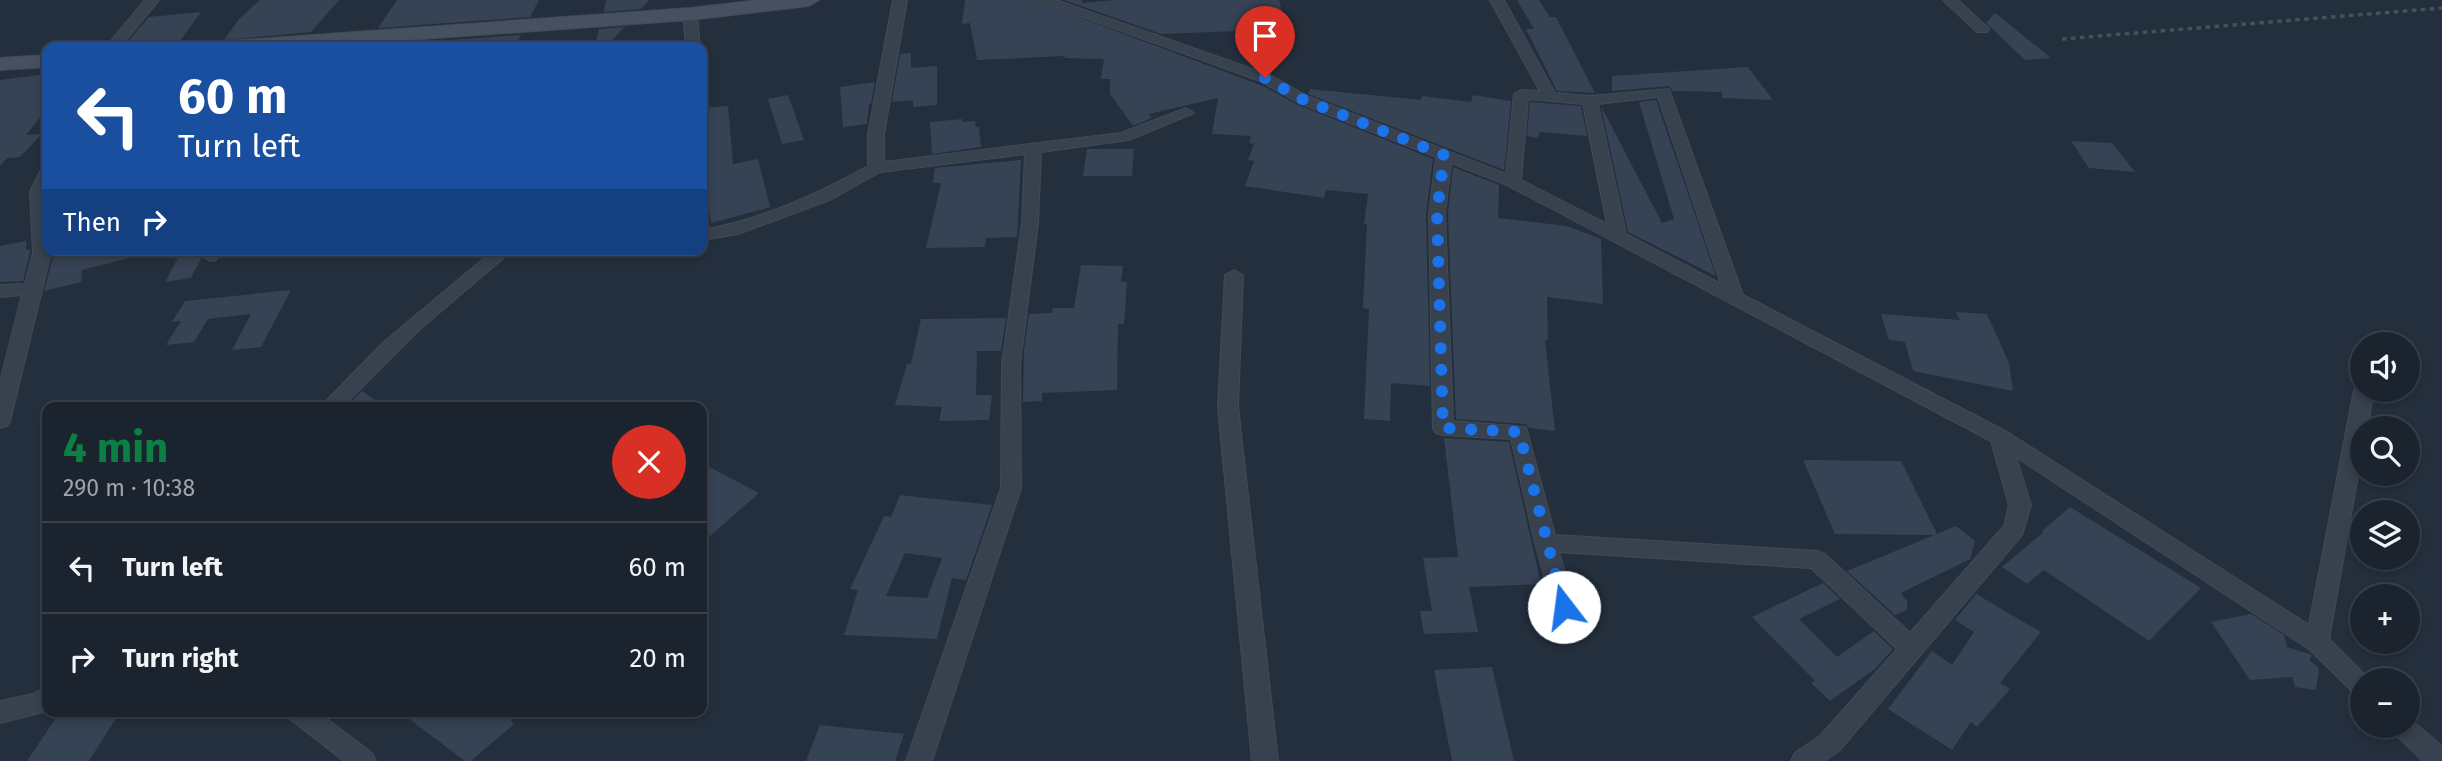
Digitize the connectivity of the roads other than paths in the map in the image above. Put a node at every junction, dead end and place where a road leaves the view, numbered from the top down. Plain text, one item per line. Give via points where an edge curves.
1 (152, 0) edge
2 (809, 0) edge
3 (900, 0) edge
4 (1043, 0) edge
5 (1497, 0) edge
6 (1950, 0) edge
7 (688, 9) edge
8 (1982, 29) dead end
9 (117, 42) edge
10 (289, 42) edge
11 (692, 42) edge
12 (42, 61) edge
13 (0, 64) edge
14 (1550, 96) junction
15 (1590, 100) junction
16 (1186, 113) dead end
17 (1032, 150) junction
18 (1444, 155) junction
19 (876, 168) junction
20 (1513, 181) junction
21 (707, 234) edge
22 (1618, 236) junction
23 (42, 253) edge
24 (497, 256) edge
25 (1234, 275) dead end
26 (35, 289) junction
27 (0, 291) edge
28 (1735, 298) junction
29 (7, 363) edge
30 (335, 402) edge
31 (2362, 402) edge
32 (0, 421) edge
33 (2000, 437) junction
34 (1546, 543) junction
35 (1569, 628) dead end
36 (2317, 642) junction
37 (1911, 648) junction
38 (2350, 674) edge
39 (42, 701) edge
40 (0, 712) edge
41 (306, 717) edge
42 (2416, 738) edge
43 (2442, 758) edge
44 (363, 761) edge
45 (919, 761) edge
46 (1265, 761) edge
47 (1804, 761) edge

1 - 9 street
2 - 7 main road
3 - 19 street via 876,134
4 - 18 street via 1265,78 1302,99
5 - 14 street
6 - 8 street
7 - 10 main road
7 - 11 street
12 - 13 main road
14 - 15 street
14 - 20 street via 1521,94
15 - 22 street
15 - 28 street via 1664,92
16 - 17 street via 1124,137
17 - 19 street
17 - 45 street via 1030,223 1011,364 1011,488
18 - 20 street
18 - 34 street via 1437,214 1443,428 1519,432
19 - 21 street via 825,196 732,230
20 - 22 street
22 - 28 street
23 - 26 street
24 - 30 street via 370,364
25 - 46 street via 1228,407
26 - 27 street
26 - 29 street
28 - 33 street
29 - 32 street
31 - 36 street
33 - 36 street
33 - 37 street via 2020,505 2014,529
34 - 35 street
34 - 37 street via 1817,561
36 - 38 street
37 - 47 street via 1830,743
39 - 40 street
41 - 44 street
42 - 43 street

